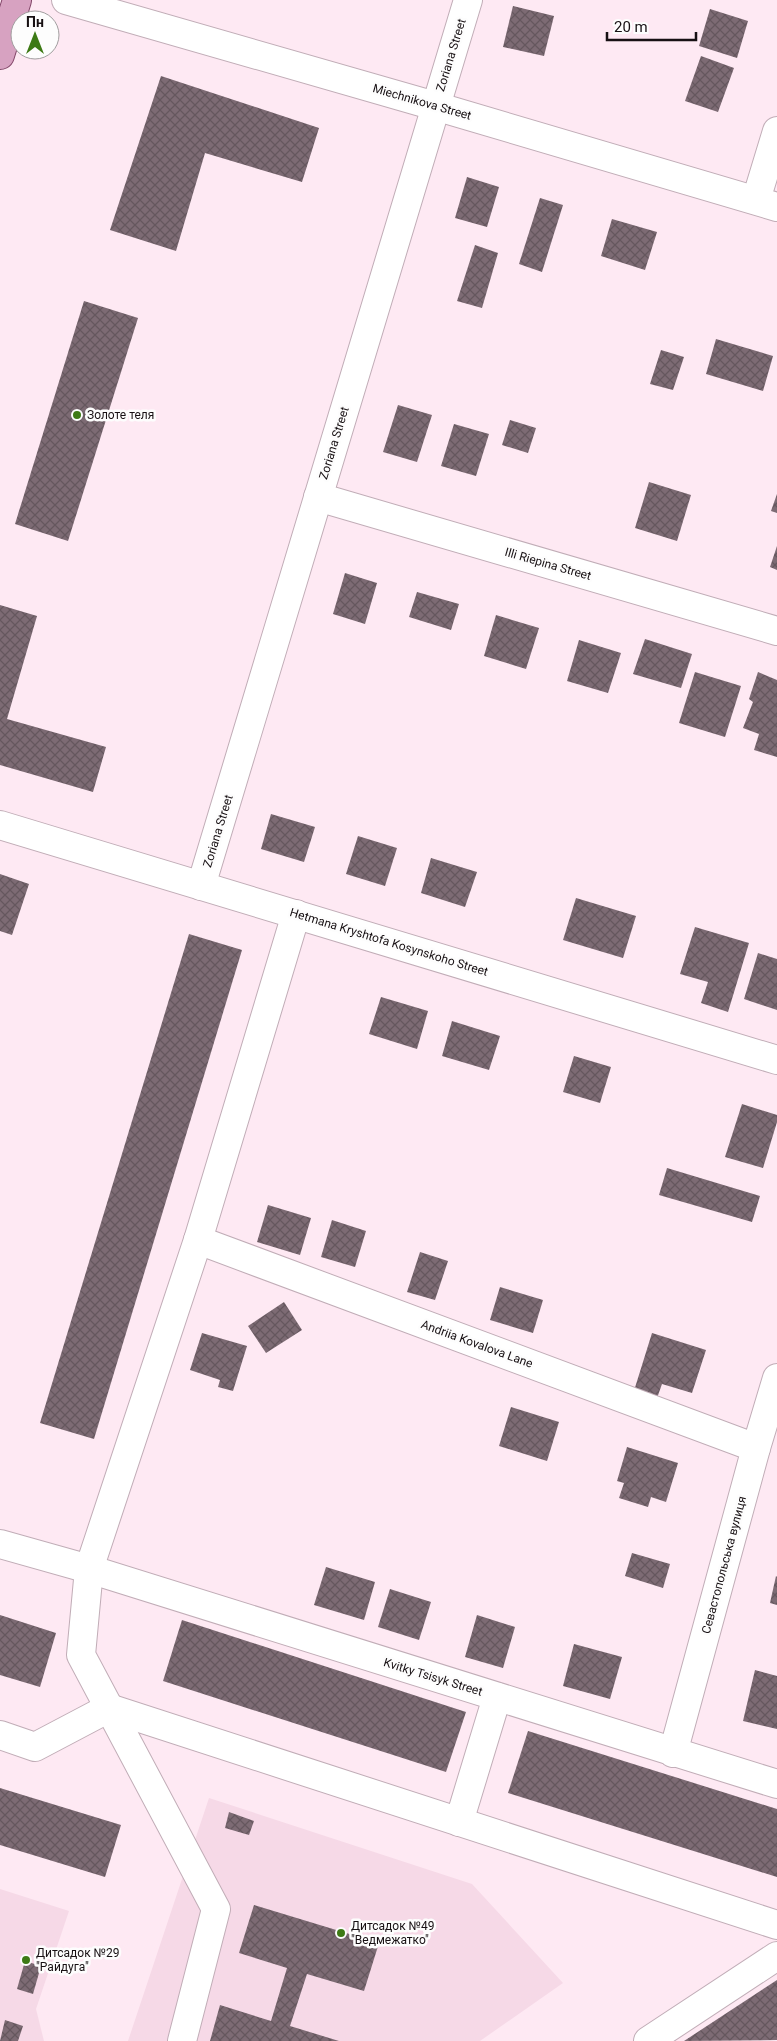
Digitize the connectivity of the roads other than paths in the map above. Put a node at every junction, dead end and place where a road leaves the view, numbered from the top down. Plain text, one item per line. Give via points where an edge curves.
1 (18, 0) edge
2 (66, 0) edge
3 (468, 0) edge
4 (0, 55) edge
5 (435, 106) junction
6 (777, 131) edge
7 (766, 203) edge
8 (318, 496) junction
9 (777, 631) edge
10 (0, 825) edge
11 (201, 886) junction
12 (296, 914) junction
13 (777, 1060) edge
14 (198, 1240) junction
15 (777, 1378) edge
16 (756, 1448) junction
17 (0, 1544) edge
18 (89, 1569) junction
19 (497, 1697) junction
20 (109, 1708) junction
21 (0, 1735) edge
22 (673, 1753) junction
23 (777, 1784) edge
24 (460, 1822) junction
25 (777, 1925) edge
26 (777, 1956) edge
27 (182, 2041) edge
28 (648, 2041) edge

1 - 4 main road
2 - 5 street, Miechnikova Street
3 - 5 street, Zoriana Street
5 - 7 street, Miechnikova Street
5 - 8 street, Zoriana Street
6 - 7 street
8 - 9 street, Illi Riepina Street
8 - 11 street, Zoriana Street
10 - 11 street, Hetmana Kryshtofa Kosynskoho Street
11 - 12 street, Hetmana Kryshtofa Kosynskoho Street
12 - 13 street, Hetmana Kryshtofa Kosynskoho Street
12 - 14 street
14 - 16 street, Andriia Kovalova Lane
14 - 18 street
15 - 16 street, Севастопольська вулиця
16 - 22 street, Севастопольська вулиця
17 - 18 street, Kvitky Tsisyk Street
18 - 19 street, Kvitky Tsisyk Street
18 - 20 street via 80,1655
19 - 22 street, Kvitky Tsisyk Street
19 - 24 street
20 - 21 street via 35,1747
20 - 24 street
20 - 27 street via 216,1909
22 - 23 street, Kvitky Tsisyk Street
24 - 25 street
26 - 28 street

